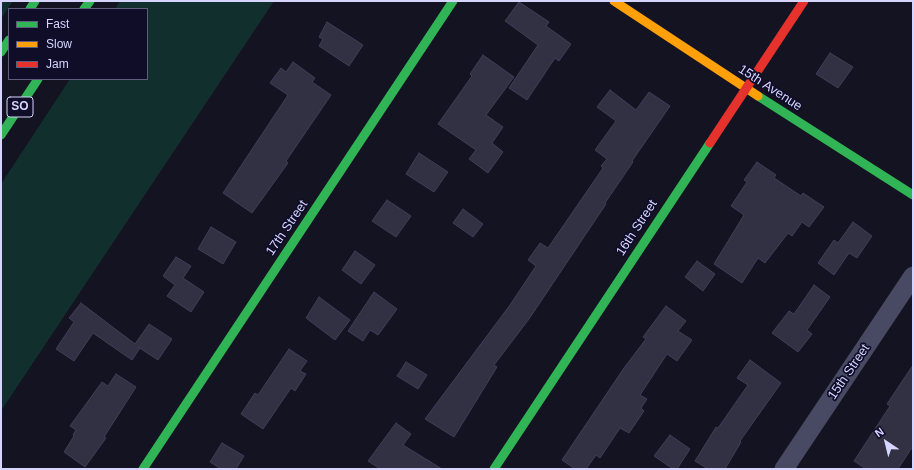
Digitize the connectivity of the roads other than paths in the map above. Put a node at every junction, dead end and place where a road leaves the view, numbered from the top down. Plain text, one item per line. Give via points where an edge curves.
1 (453, 1) edge
2 (614, 1) edge
3 (804, 1) edge
4 (8, 42) edge
5 (1, 52) edge
6 (37, 80) edge
7 (745, 88) junction
8 (1, 135) edge
9 (913, 195) edge
10 (913, 276) edge
11 (143, 469) edge
12 (494, 469) edge
13 (784, 469) edge

1 - 11 main road, 17th Street
2 - 7 main road, 15th Avenue
3 - 7 main road, 16th Street
4 - 5 main road
6 - 8 main road, SO
7 - 9 main road, 15th Avenue
7 - 12 main road, 16th Street
10 - 13 street, 15th Street

